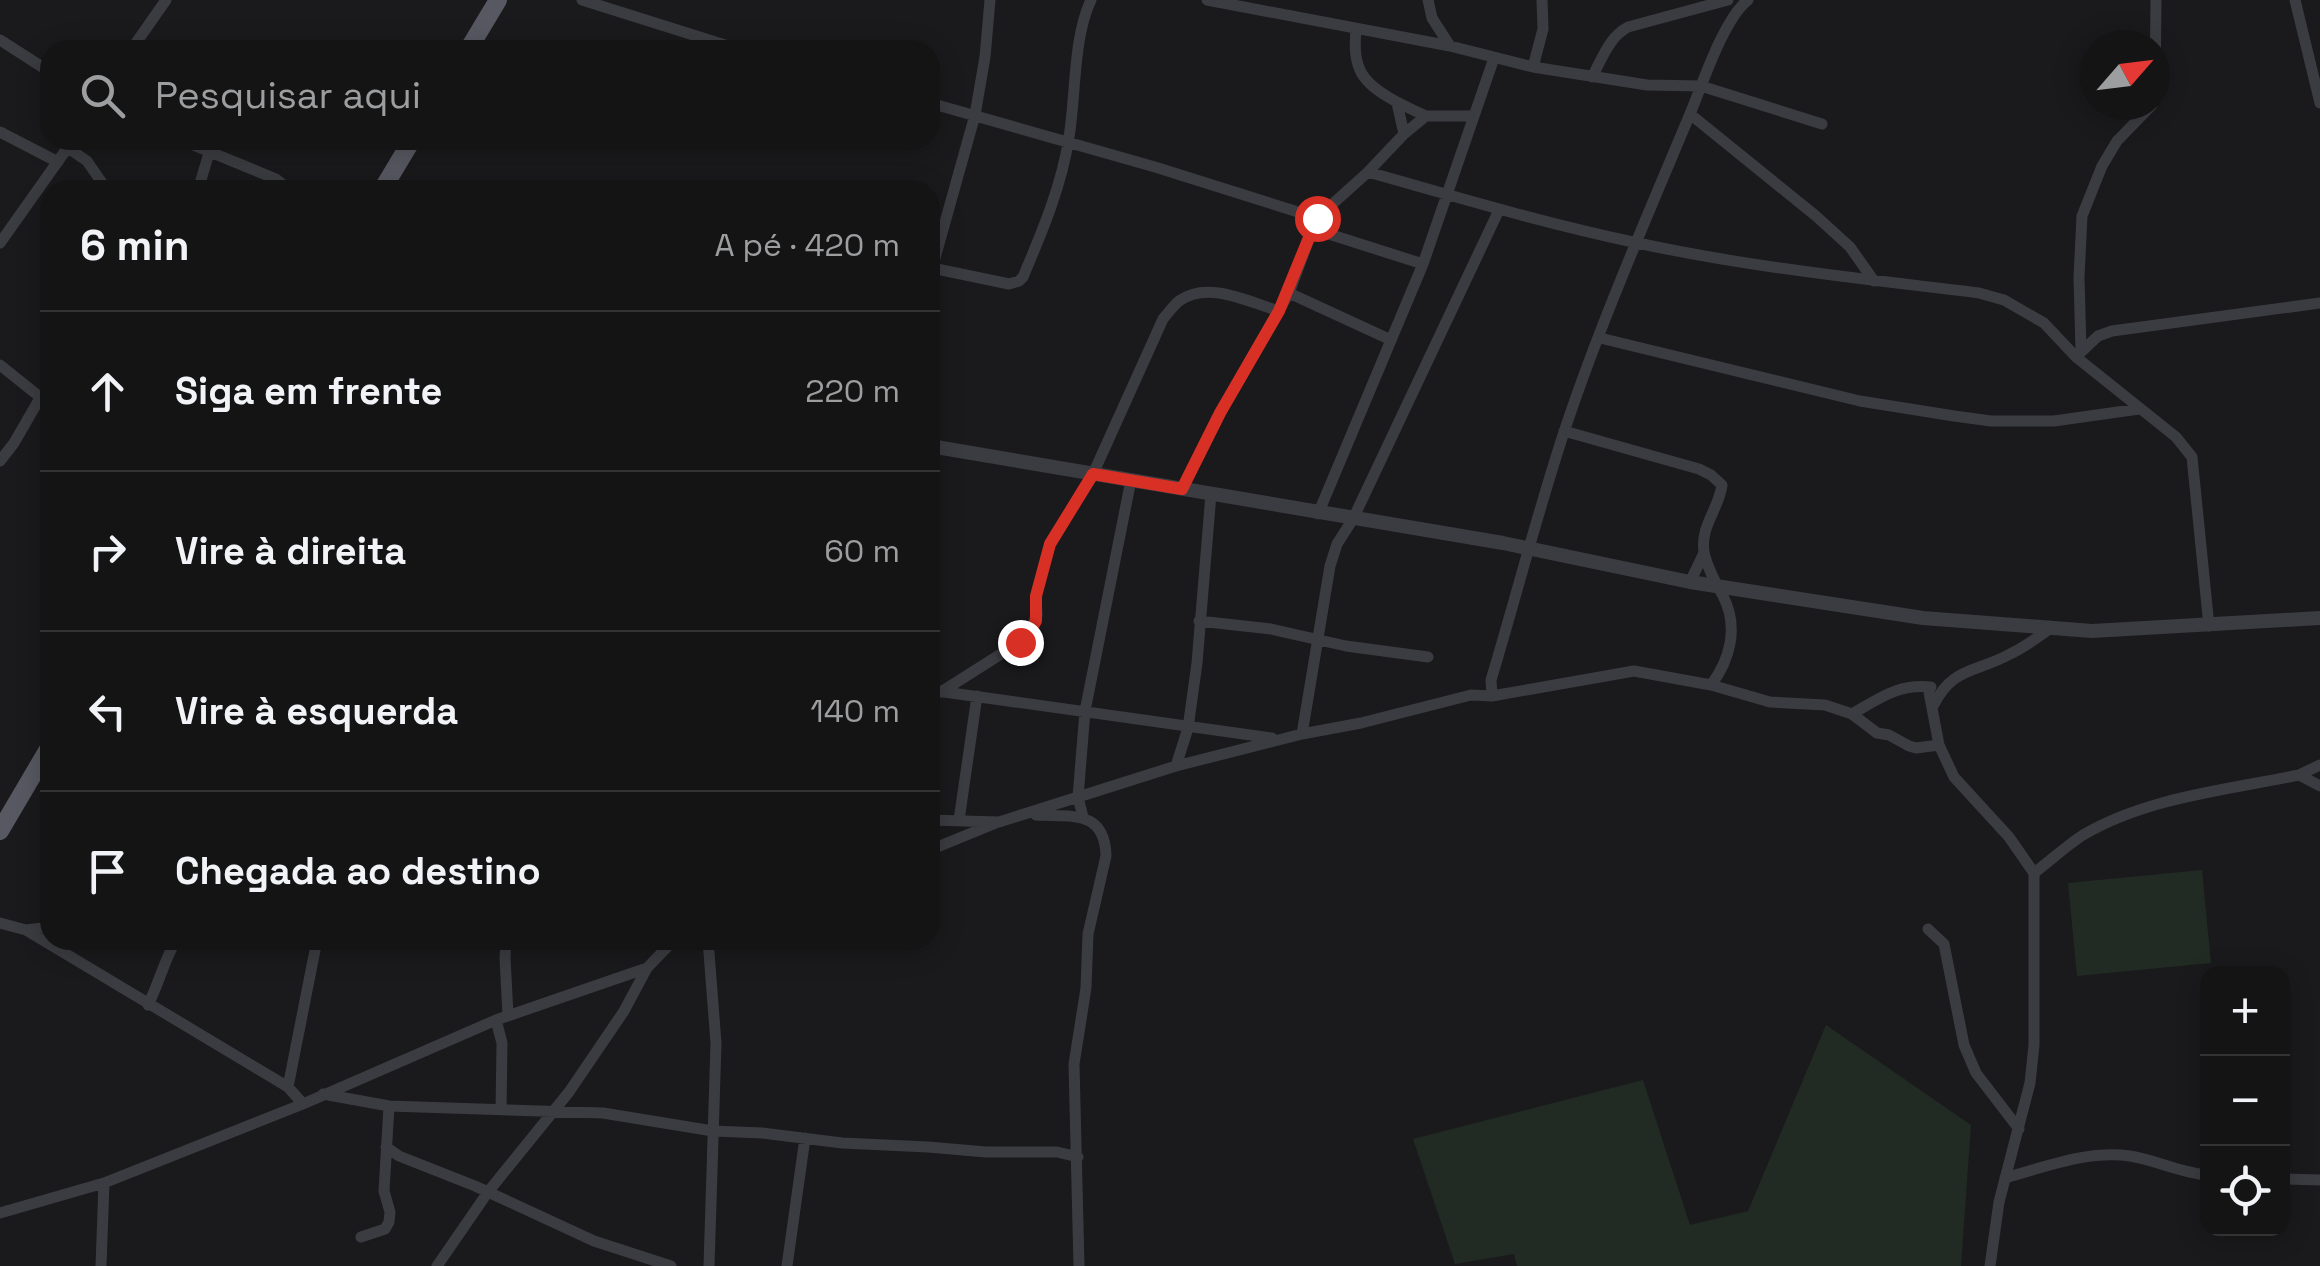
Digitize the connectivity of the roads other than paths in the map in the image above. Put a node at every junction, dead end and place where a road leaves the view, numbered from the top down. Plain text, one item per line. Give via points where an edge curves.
1 (166, 0) edge
2 (498, 0) edge
3 (582, 0) edge
4 (990, 0) edge
5 (1091, 0) edge
6 (1207, 0) edge
7 (1291, 0) edge
8 (1428, 0) edge
9 (1542, 0) edge
10 (1738, 0) edge
11 (2156, 0) edge
12 (2295, 0) edge
13 (1289, 15) junction
14 (1356, 29) junction
15 (2156, 30) edge
16 (0, 40) edge
17 (139, 40) edge
18 (474, 40) edge
19 (709, 40) edge
20 (1450, 46) junction
21 (1494, 58) junction
22 (40, 66) edge
23 (1533, 67) junction
24 (1592, 77) junction
25 (1701, 86) junction
26 (1396, 103) junction
27 (2320, 103) edge
28 (940, 106) edge
29 (1690, 114) junction
30 (975, 115) junction
31 (1426, 116) junction
32 (1472, 116) junction
33 (2138, 120) edge
34 (1822, 124) dead end
35 (0, 132) edge
36 (1404, 134) junction
37 (1069, 142) junction
38 (66, 150) edge
39 (76, 150) edge
40 (204, 150) edge
41 (406, 150) edge
42 (209, 152) junction
43 (58, 162) junction
44 (1368, 172) junction
45 (45, 180) edge
46 (100, 180) edge
47 (201, 180) edge
48 (277, 180) edge
49 (388, 180) edge
50 (40, 187) edge
51 (1447, 194) junction
52 (1499, 210) junction
53 (1315, 224) junction
54 (940, 240) edge
55 (0, 243) edge
56 (1635, 243) junction
57 (1422, 264) junction
58 (940, 273) edge
59 (1874, 281) junction
60 (1288, 293) junction
61 (2320, 303) edge
62 (1279, 311) junction
63 (1600, 338) junction
64 (1391, 340) junction
65 (2078, 354) junction
66 (0, 365) edge
67 (40, 397) edge
68 (40, 408) edge
69 (2139, 409) junction
70 (1564, 430) junction
71 (940, 448) edge
72 (0, 461) edge
73 (1093, 474) junction
74 (1130, 480) junction
75 (1182, 489) junction
76 (1211, 494) junction
77 (1318, 514) junction
78 (1353, 519) junction
79 (1529, 548) junction
80 (1704, 553) junction
81 (1690, 582) junction
82 (1716, 586) junction
83 (1199, 621) junction
84 (2317, 621) edge
85 (2209, 626) junction
86 (2051, 628) junction
87 (1317, 639) junction
88 (1428, 657) dead end
89 (1491, 680) junction
90 (1711, 686) junction
91 (1928, 687) junction
92 (1942, 688) junction
93 (940, 689) edge
94 (940, 691) edge
95 (977, 696) junction
96 (1471, 696) junction
97 (1492, 696) junction
98 (1932, 706) junction
99 (1085, 712) junction
100 (1852, 714) junction
101 (1188, 728) junction
102 (1302, 734) junction
103 (1280, 739) junction
104 (1939, 745) junction
105 (2320, 764) edge
106 (1176, 766) junction
107 (40, 767) edge
108 (2299, 775) junction
109 (2320, 786) edge
110 (1078, 797) junction
111 (1026, 815) junction
112 (1083, 817) junction
113 (940, 820) edge
114 (960, 820) junction
115 (999, 822) junction
116 (0, 831) edge
117 (940, 846) edge
118 (2034, 874) junction
119 (0, 923) edge
120 (40, 928) edge
121 (1928, 929) dead end
122 (26, 930) junction
123 (40, 939) edge
124 (59, 950) edge
125 (171, 950) edge
126 (315, 950) edge
127 (505, 950) edge
128 (666, 950) edge
129 (709, 950) edge
130 (647, 968) junction
131 (148, 1005) junction
132 (502, 1018) junction
133 (288, 1087) junction
134 (323, 1094) junction
135 (303, 1104) junction
136 (388, 1106) junction
137 (501, 1109) junction
138 (554, 1111) junction
139 (2018, 1128) junction
140 (712, 1131) junction
141 (804, 1138) junction
142 (1077, 1138) junction
143 (386, 1148) junction
144 (1057, 1152) junction
145 (400, 1156) junction
146 (1078, 1157) junction
147 (385, 1164) junction
148 (2200, 1174) edge
149 (2005, 1178) junction
150 (2290, 1179) edge
151 (2320, 1180) edge
152 (104, 1183) junction
153 (488, 1192) junction
154 (0, 1214) edge
155 (360, 1236) dead end
156 (100, 1266) edge
157 (437, 1266) edge
158 (670, 1266) edge
159 (709, 1266) edge
160 (786, 1266) edge
161 (1080, 1266) edge
162 (1990, 1266) edge

1 - 17 street
2 - 18 main road
3 - 19 street
4 - 30 street
5 - 37 street
6 - 13 street
7 - 13 street
8 - 20 street
9 - 23 street
10 - 24 street via 1628,26 1614,36
10 - 25 street
11 - 15 street
12 - 27 street
13 - 14 street
14 - 20 street
14 - 26 street via 1361,73
16 - 22 street
20 - 21 street
21 - 23 street
21 - 32 street
23 - 24 street
24 - 25 street
25 - 29 street
25 - 34 street
26 - 31 street
26 - 36 street
28 - 30 street
29 - 56 street
29 - 59 street via 1827,226
30 - 37 street
30 - 54 street
31 - 32 street
31 - 36 street
32 - 51 street
33 - 65 street via 2102,166 2082,216
35 - 43 street
36 - 44 street
37 - 53 street
37 - 58 street via 1045,227 1020,280
38 - 43 street
39 - 46 street
40 - 42 street
41 - 49 main road
42 - 47 street
42 - 48 street
43 - 45 street
44 - 51 street
44 - 53 street
50 - 55 street
51 - 52 street
51 - 57 street
52 - 56 street
52 - 78 street
53 - 57 street
53 - 60 street
56 - 59 street
56 - 63 street
57 - 64 street
59 - 65 street via 2004,300
60 - 62 street
60 - 64 street
61 - 65 street via 2112,331
62 - 73 street via 1219,292 1180,301 1162,319
62 - 75 street
63 - 69 street via 1860,401 1991,421 2054,422
63 - 70 street
64 - 77 street
65 - 69 street
66 - 67 street
68 - 72 street
69 - 85 street via 2192,457
70 - 79 street
70 - 80 street via 1718,480 1721,497 1704,530
71 - 73 street
73 - 74 street
73 - 93 street via 1050,544 1030,632
74 - 75 street
74 - 99 street
75 - 76 street
76 - 77 street
76 - 83 street
77 - 78 street
78 - 79 street
78 - 87 street via 1330,566
79 - 81 street
79 - 89 street
80 - 81 street
80 - 82 street
81 - 82 street
82 - 86 street via 1923,618
82 - 90 street via 1732,627 1726,663
83 - 87 street
83 - 101 street
84 - 85 street
85 - 86 street
86 - 92 street
87 - 88 street
87 - 102 street
89 - 96 street
89 - 97 street
90 - 97 street via 1634,671
90 - 100 street
91 - 92 street
91 - 98 street
91 - 100 street via 1907,686
92 - 98 street
94 - 95 street
95 - 99 street
95 - 114 street
96 - 97 street
96 - 102 street
98 - 104 street
99 - 101 street
99 - 110 street
100 - 104 street via 1909,746
101 - 103 street
101 - 106 street
102 - 103 street
103 - 106 street
104 - 118 street via 1954,777 2010,837
105 - 108 street
106 - 110 street
107 - 116 main road
108 - 109 street
108 - 118 street via 2142,808 2080,837
110 - 111 street
110 - 112 street
111 - 112 street
111 - 115 street
112 - 142 street via 1102,832 1106,856 1086,948 1074,1064
113 - 114 street
114 - 115 street
115 - 117 street
118 - 139 street via 2034,1044
119 - 122 street
120 - 122 street
121 - 139 street via 1944,944 1976,1072
122 - 123 street
124 - 131 street
125 - 131 street
126 - 133 street
127 - 132 street
128 - 130 street
129 - 140 street via 716,1043
130 - 132 street
130 - 138 street
131 - 133 street
132 - 134 street
132 - 137 street
133 - 135 street
134 - 135 street
134 - 136 street
135 - 152 street
136 - 137 street
136 - 143 street
137 - 138 street
138 - 140 street
138 - 153 street
139 - 149 street
140 - 141 street
140 - 159 street
141 - 144 street
141 - 160 street
142 - 144 street
142 - 146 street
143 - 145 street
143 - 147 street
144 - 146 street
145 - 147 street
145 - 153 street
146 - 161 street
147 - 155 street via 389,1222
148 - 149 street via 2104,1154
149 - 162 street
150 - 151 street
152 - 154 street
152 - 156 street
153 - 157 street
153 - 158 street via 594,1241

